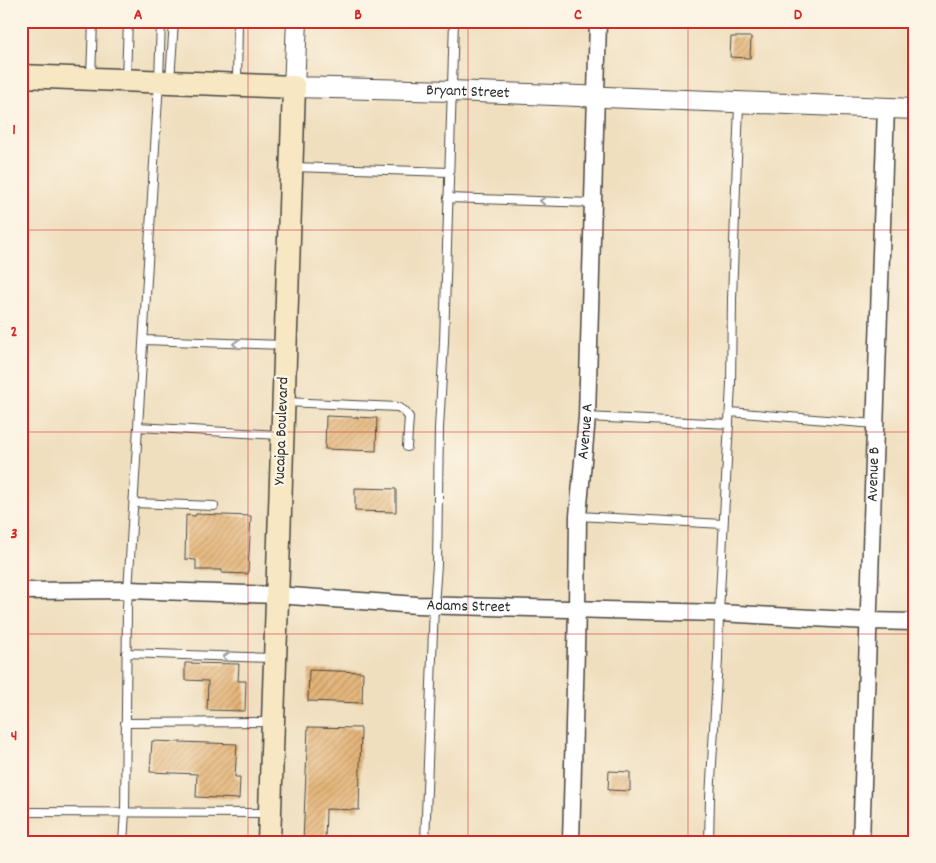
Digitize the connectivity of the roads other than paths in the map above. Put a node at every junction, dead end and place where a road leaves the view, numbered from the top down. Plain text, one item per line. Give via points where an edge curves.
1 (93, 21) edge
2 (128, 21) edge
3 (161, 21) edge
4 (174, 21) edge
5 (238, 21) edge
6 (297, 21) edge
7 (454, 21) edge
8 (598, 21) edge
9 (21, 76) edge
10 (91, 78) junction
11 (126, 80) junction
12 (165, 81) junction
13 (237, 84) junction
14 (294, 87) junction
15 (451, 91) junction
16 (596, 96) junction
17 (739, 102) junction
18 (886, 107) junction
19 (915, 109) edge
20 (291, 166) junction
21 (449, 172) junction
22 (448, 198) junction
23 (592, 203) junction
24 (144, 340) junction
25 (285, 345) junction
26 (283, 402) junction
27 (730, 412) junction
28 (587, 418) junction
29 (729, 424) junction
30 (876, 424) junction
31 (138, 427) junction
32 (282, 435) junction
33 (407, 447) dead end
34 (134, 503) junction
35 (214, 506) dead end
36 (578, 516) junction
37 (723, 524) junction
38 (128, 590) junction
39 (21, 591) edge
40 (276, 595) junction
41 (434, 605) junction
42 (577, 609) junction
43 (719, 613) junction
44 (868, 621) junction
45 (915, 622) edge
46 (126, 653) junction
47 (274, 658) junction
48 (273, 722) junction
49 (125, 724) junction
50 (21, 812) edge
51 (125, 813) junction
52 (270, 813) junction
53 (123, 842) edge
54 (269, 842) edge
55 (425, 842) edge
56 (571, 842) edge
57 (709, 842) edge
58 (861, 842) edge

1 - 10 lane
2 - 11 lane
3 - 12 lane
4 - 12 lane
5 - 13 lane
6 - 14 street, Yucaipa Boulevard
7 - 15 lane
8 - 16 street, Avenue A
9 - 10 main road, Bryant Street
10 - 11 main road, Bryant Street
11 - 12 main road, Bryant Street
12 - 13 main road, Bryant Street
12 - 24 lane
13 - 14 main road, Bryant Street
14 - 15 street, Bryant Street
14 - 20 main road, Yucaipa Boulevard
15 - 16 street, Bryant Street
15 - 21 lane
16 - 17 street, Bryant Street
16 - 23 street, Avenue A
17 - 18 street, Bryant Street
17 - 27 lane
18 - 19 street, Bryant Street
18 - 30 street, Avenue B
20 - 21 lane
20 - 25 main road, Yucaipa Boulevard
21 - 22 lane
23 -> 22 lane
22 - 41 lane
23 - 28 street, Avenue A
25 -> 24 lane
24 - 31 lane
25 - 26 main road, Yucaipa Boulevard
26 - 32 main road, Yucaipa Boulevard
26 - 33 lane via 398,407 409,417
27 - 29 lane
27 - 30 lane
28 - 29 lane
28 - 36 street, Avenue A
29 - 37 lane
30 - 44 street, Avenue B
31 - 32 lane
31 - 34 lane
32 - 40 main road, Yucaipa Boulevard
34 - 35 lane
34 - 38 lane
36 - 37 lane
36 - 42 street, Avenue A
37 - 43 lane
38 - 39 street, Adams Street
38 - 40 street, Adams Street
38 - 46 lane
40 - 41 street, Adams Street
40 - 47 main road, Yucaipa Boulevard
41 - 42 street, Adams Street
41 - 55 lane
42 - 43 street, Adams Street
42 - 56 street, Avenue A
43 - 44 street, Adams Street
43 - 57 lane
44 - 45 street, Adams Street
44 - 58 street, Avenue B
47 -> 46 lane
46 - 49 lane
47 - 48 main road, Yucaipa Boulevard
48 - 49 lane
48 - 52 main road, Yucaipa Boulevard
49 - 51 lane
50 - 51 lane
51 - 52 lane
51 - 53 lane
52 - 54 main road, Yucaipa Boulevard

